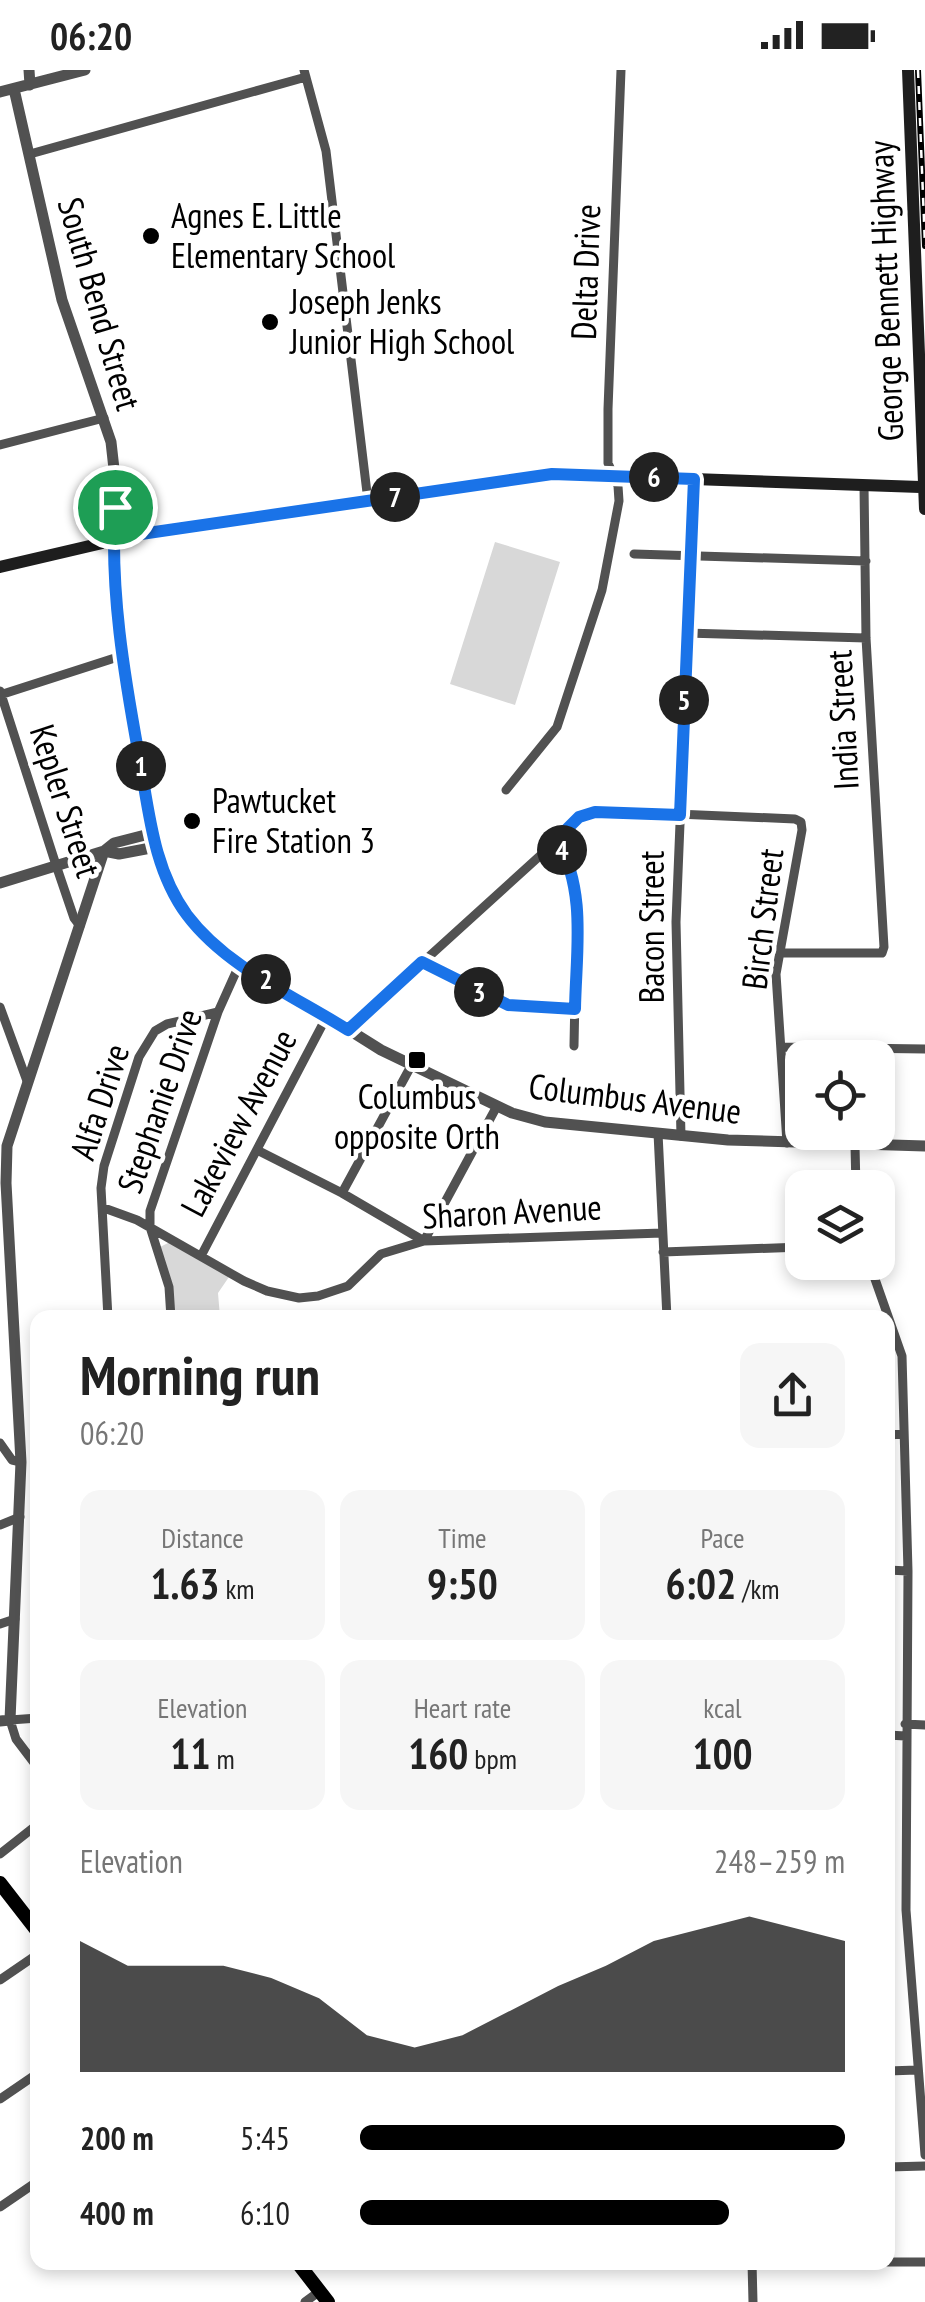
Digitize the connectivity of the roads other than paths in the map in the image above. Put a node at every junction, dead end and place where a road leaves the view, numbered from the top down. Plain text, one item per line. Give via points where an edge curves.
1 (28, 70) edge
2 (85, 70) edge
3 (621, 70) edge
4 (908, 70) edge
5 (304, 73) edge
6 (30, 85) junction
7 (14, 89) junction
8 (0, 92) edge
9 (30, 154) junction
10 (104, 418) junction
11 (0, 445) edge
12 (614, 475) junction
13 (694, 479) junction
14 (864, 484) junction
15 (923, 487) edge
16 (368, 501) junction
17 (115, 507) junction
18 (925, 510) edge
19 (141, 534) junction
20 (113, 539) junction
21 (634, 554) dead end
22 (690, 554) junction
23 (866, 561) junction
24 (0, 567) edge
25 (686, 633) junction
26 (866, 638) junction
27 (121, 656) junction
28 (0, 694) edge
29 (506, 790) dead end
30 (680, 815) junction
31 (153, 832) junction
32 (557, 839) junction
33 (156, 846) junction
34 (104, 850) junction
35 (56, 865) junction
36 (0, 883) edge
37 (80, 926) junction
38 (779, 953) junction
39 (422, 962) junction
40 (240, 963) junction
41 (0, 1006) edge
42 (575, 1009) junction
43 (218, 1012) junction
44 (327, 1016) junction
45 (348, 1030) junction
46 (574, 1046) dead end
47 (781, 1047) junction
48 (925, 1049) edge
49 (410, 1066) junction
50 (27, 1081) junction
51 (497, 1106) junction
52 (785, 1124) edge
53 (658, 1133) junction
54 (681, 1136) junction
55 (785, 1143) edge
56 (895, 1146) edge
57 (925, 1146) edge
58 (257, 1150) junction
59 (3, 1172) edge
60 (342, 1193) junction
61 (104, 1208) junction
62 (150, 1227) junction
63 (662, 1232) junction
64 (424, 1241) junction
65 (785, 1248) edge
66 (663, 1252) junction
67 (201, 1256) junction
68 (875, 1280) edge
69 (6, 1285) edge
70 (108, 1310) edge
71 (170, 1310) edge
72 (667, 1310) edge
73 (884, 1310) edge
74 (895, 1343) edge
75 (904, 1434) junction
76 (895, 1435) edge
77 (0, 1443) edge
78 (21, 1462) junction
79 (20, 1517) junction
80 (0, 1525) edge
81 (895, 1570) edge
82 (908, 1571) junction
83 (15, 1618) junction
84 (0, 1624) edge
85 (30, 1718) edge
86 (5, 1720) edge
87 (925, 1726) edge
88 (905, 1730) junction
89 (895, 1733) edge
90 (30, 1757) edge
91 (30, 1830) edge
92 (0, 1854) edge
93 (0, 1883) edge
94 (30, 1922) edge
95 (30, 1959) edge
96 (0, 1980) edge
97 (910, 1980) junction
98 (925, 1980) edge
99 (917, 2070) junction
100 (895, 2071) edge
101 (30, 2079) edge
102 (0, 2100) edge
103 (925, 2155) edge
104 (925, 2166) edge
105 (895, 2167) edge
106 (30, 2186) edge
107 (0, 2207) edge
108 (895, 2262) edge
109 (925, 2262) edge
110 (303, 2270) edge
111 (752, 2270) edge
112 (324, 2296) edge
113 (305, 2302) edge
114 (753, 2302) edge

1 - 6 street
2 - 6 street
3 - 12 street, Delta Drive via 608,409
4 - 15 main road, George Bennett Highway
5 - 9 street
5 - 16 street via 326,151
6 - 7 street
7 - 8 street
7 - 9 street, South Bend Street
9 - 10 street, South Bend Street via 62,300
10 - 11 street
10 - 17 street, South Bend Street
12 - 13 main road
12 - 16 main road via 552,474
12 - 29 street, Delta Drive via 618,500 610,554 591,627 548,742
13 - 14 main road
13 - 22 street, Bacon Street
14 - 15 main road
14 - 23 street, India Street
15 - 18 main road, George Bennett Highway
16 - 19 main road
17 - 19 main road
17 - 20 street, South Bend Street
19 - 20 main road
20 - 24 main road
20 - 27 street, South Bend Street
21 - 22 street
22 - 23 street
22 - 25 street, Bacon Street
23 - 26 street, India Street
25 - 26 street
25 - 30 street, Bacon Street
26 - 38 street, India Street via 882,953
27 - 28 street
27 - 31 street, South Bend Street
28 - 35 street, Kepler Street
30 - 32 street via 595,812 579,817
30 - 38 street, Birch Street via 801,822
30 - 54 street, Bacon Street
31 - 33 street, Columbus Avenue
31 - 34 street
32 - 39 street
32 - 42 street via 577,892
33 - 34 street via 119,854
33 - 40 street, Columbus Avenue via 188,916
34 - 35 street
34 - 37 street
35 - 36 street
35 - 37 street, Kepler Street
37 - 50 street
38 - 47 street, Birch Street
39 - 42 street via 508,1005
39 - 45 street
40 - 43 street, Stephanie Drive
40 - 44 street, Columbus Avenue
41 - 50 street
42 - 46 street
43 - 61 street, Alfa Drive via 167,1024 146,1042 104,1166
43 - 62 street, Stephanie Drive via 152,1200
44 - 45 street, Columbus Avenue
44 - 58 street, Lakeview Avenue
45 - 49 street, Columbus Avenue
47 - 48 street
47 - 52 street, Birch Street
49 - 51 street, Columbus Avenue
49 - 60 street
50 - 59 street
51 - 53 street, Columbus Avenue via 545,1122
51 - 64 street
53 - 54 street, Columbus Avenue
53 - 63 street
54 - 55 street, Columbus Avenue
56 - 57 street, Columbus Avenue
58 - 60 street
58 - 67 street, Lakeview Avenue
59 - 69 street
60 - 64 street
61 - 62 street, Sharon Avenue
61 - 70 street, Alfa Drive
62 - 67 street, Sharon Avenue
62 - 71 street, Stephanie Drive
63 - 64 street, Sharon Avenue
63 - 66 street
64 - 67 street, Sharon Avenue via 381,1254 348,1286 299,1298 267,1291
65 - 66 street
66 - 72 street
68 - 73 street
69 - 78 street
74 - 75 street via 902,1356
75 - 76 street
75 - 82 street
77 - 78 street
78 - 79 street
79 - 80 street
79 - 83 street
81 - 82 street
82 - 88 street
83 - 84 street
83 - 86 street
85 - 86 street
86 - 90 street
87 - 88 street
88 - 89 street
88 - 97 street
91 - 92 street
93 - 94 main road
95 - 96 street
97 - 98 street
97 - 99 street
99 - 100 street
99 - 103 street
101 - 102 street
104 - 105 street
106 - 107 street
108 - 109 street
110 - 112 main road
111 - 114 street
112 - 113 street

